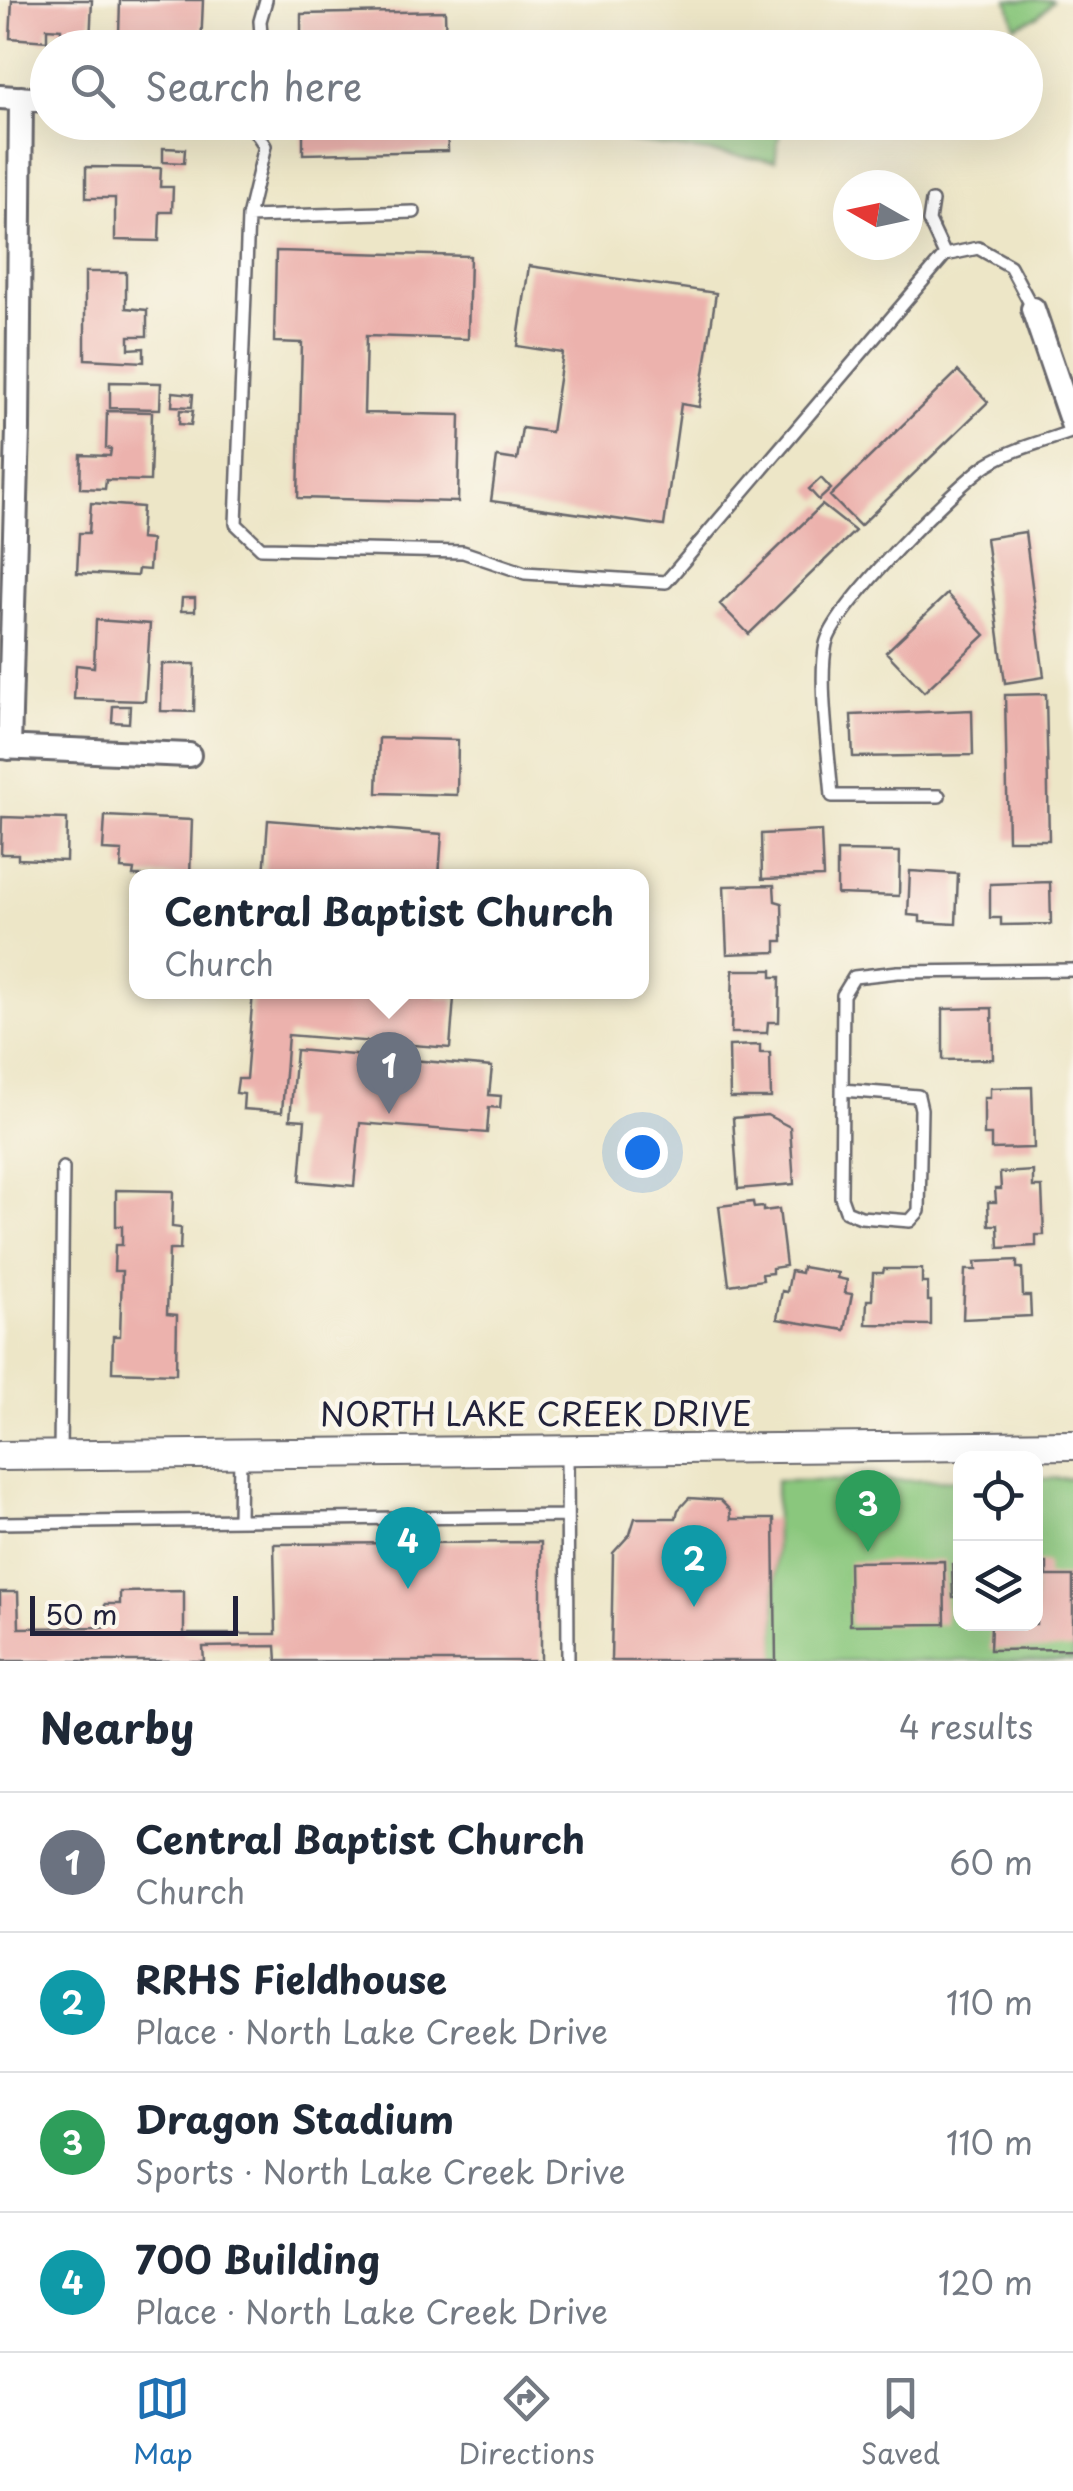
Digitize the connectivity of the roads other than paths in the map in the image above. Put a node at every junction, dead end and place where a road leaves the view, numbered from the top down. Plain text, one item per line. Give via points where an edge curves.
1 (266, 0) edge
2 (261, 30) edge
3 (10, 98) edge
4 (260, 140) edge
5 (932, 201) dead end
6 (414, 212) dead end
7 (248, 217) junction
8 (945, 254) junction
9 (1034, 308) joint
10 (1073, 428) edge
11 (4, 748) edge
12 (188, 755) dead end
13 (940, 796) dead end
14 (1073, 970) edge
15 (842, 1090) junction
16 (63, 1168) dead end
17 (1073, 1445) edge
18 (567, 1450) junction
19 (240, 1452) junction
20 (60, 1455) junction
21 (0, 1456) edge
22 (567, 1516) junction
23 (240, 1519) junction
24 (0, 1524) edge
25 (568, 1661) edge

1 - 2 lane
3 - 11 street via 18,429
4 - 7 lane
5 - 8 lane via 929,221
6 - 7 lane
7 - 8 lane via 236,524 261,548 463,552 525,573 666,582
8 - 9 lane via 978,248 1010,266
9 - 10 street
10 - 13 lane via 990,463 968,480 832,624 824,672 832,796
11 - 12 street
14 - 15 lane via 854,978 843,995
15 - 15 lane via 846,1211 910,1221 918,1210 918,1096
16 - 20 lane
17 - 18 street, NORTH LAKE CREEK DRIVE
18 - 19 street, NORTH LAKE CREEK DRIVE
18 - 22 lane
19 - 20 street, NORTH LAKE CREEK DRIVE
19 - 23 lane
20 - 21 street, NORTH LAKE CREEK DRIVE
22 - 23 lane
22 - 25 lane
23 - 24 lane

